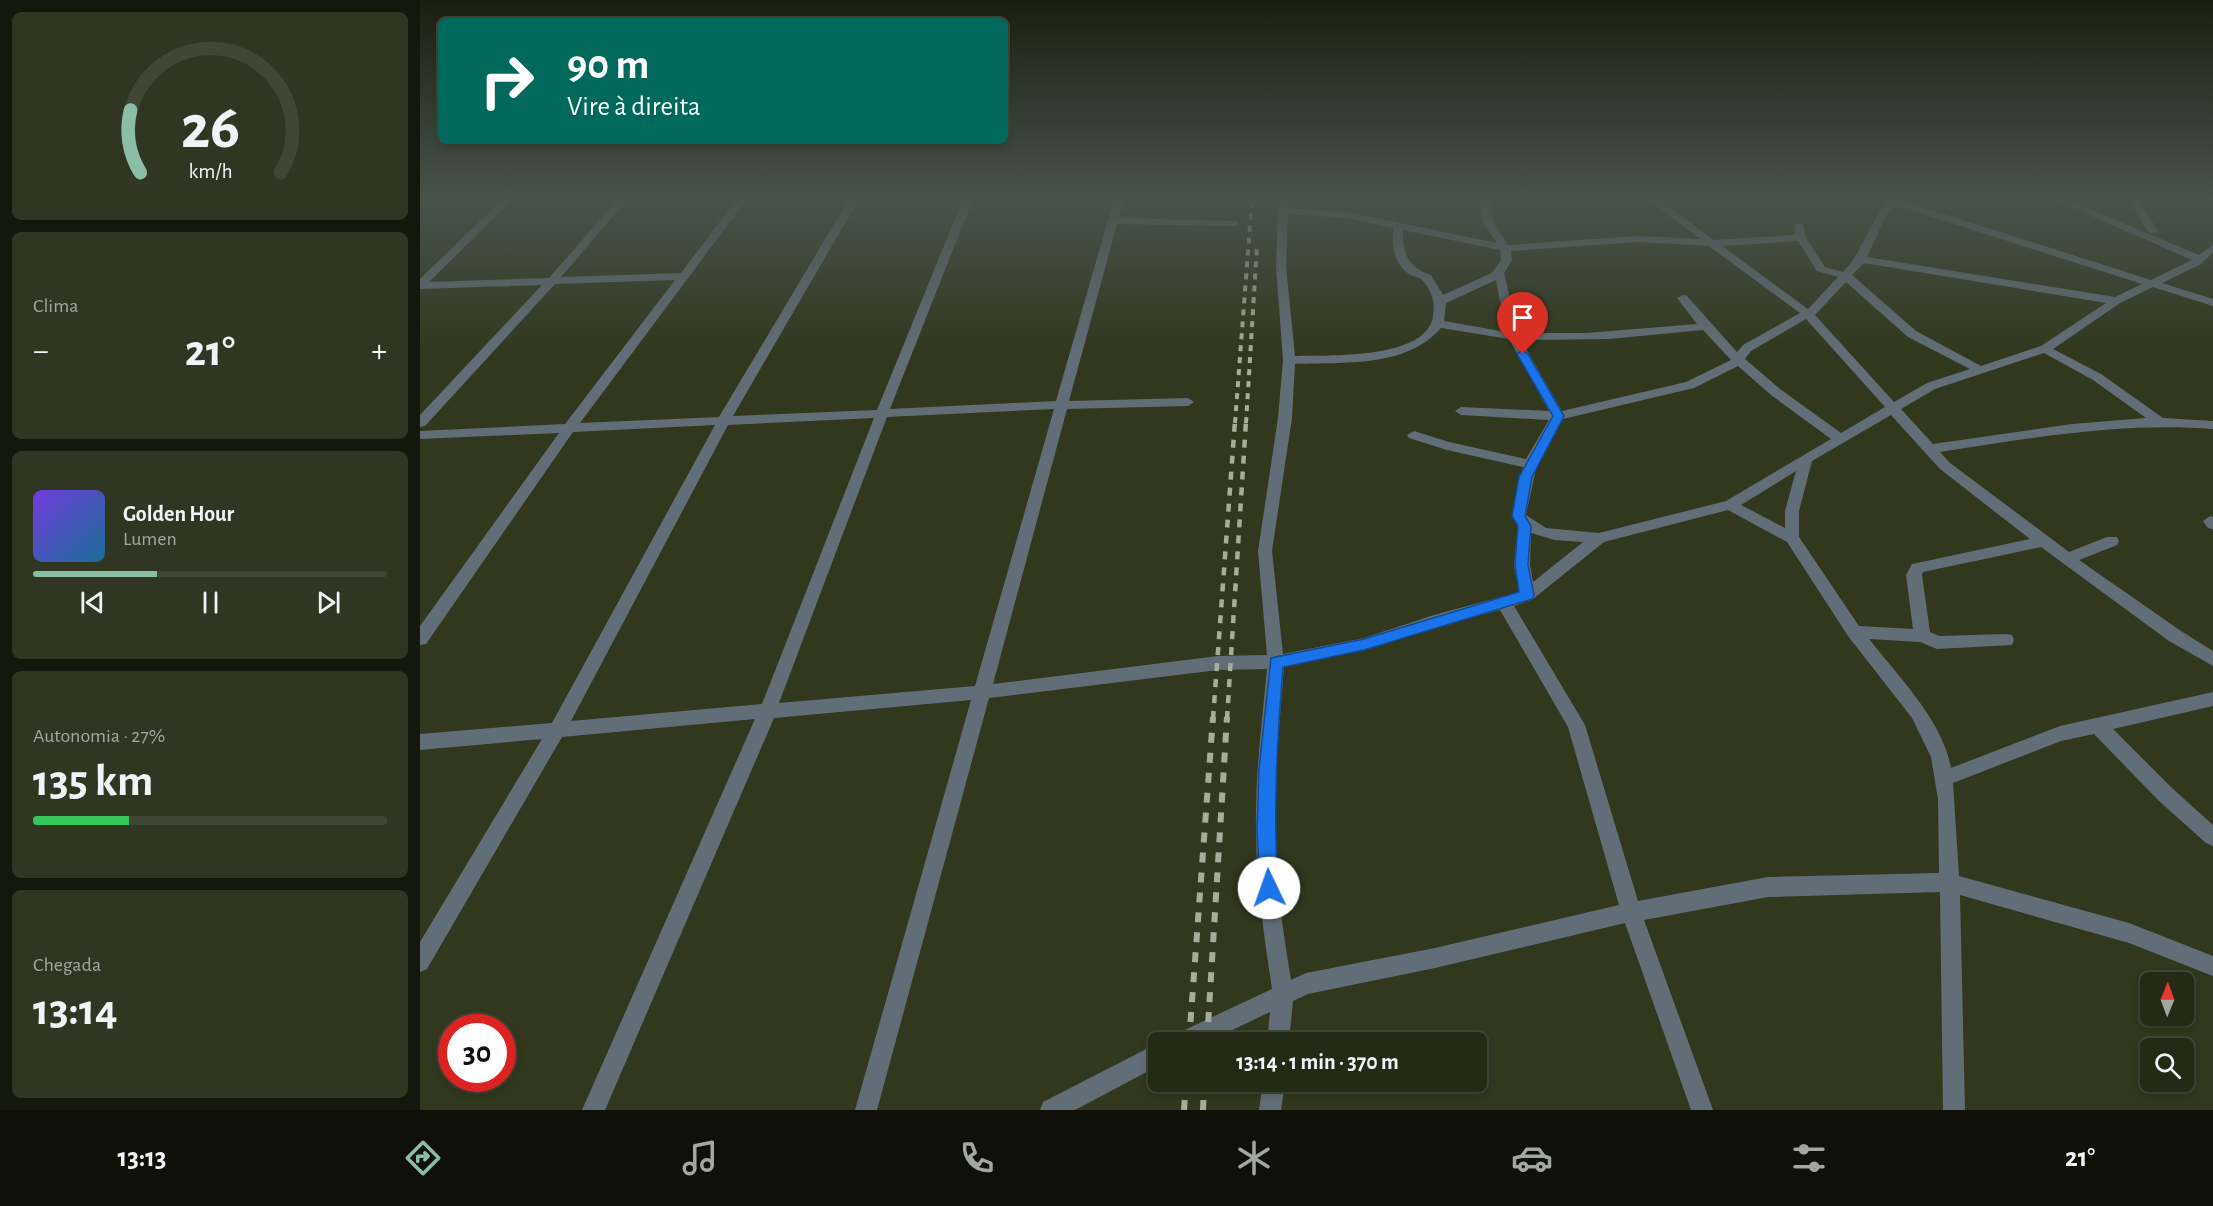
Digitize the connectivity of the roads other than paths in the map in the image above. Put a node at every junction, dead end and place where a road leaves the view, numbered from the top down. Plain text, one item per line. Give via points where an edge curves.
1 (456, 251) edge
2 (578, 251) edge
3 (704, 251) edge
4 (824, 251) edge
5 (947, 251) edge
6 (1105, 251) edge
7 (1281, 251) edge
8 (1400, 251) edge
9 (1505, 251) edge
10 (1530, 251) edge
11 (1722, 251) edge
12 (1809, 251) edge
13 (1865, 251) edge
14 (2050, 251) edge
15 (2181, 251) edge
16 (2210, 251) edge
17 (2200, 259) junction
18 (1861, 260) junction
19 (1503, 271) junction
20 (686, 276) junction
21 (1846, 276) junction
22 (553, 280) junction
23 (2154, 284) junction
24 (420, 286) edge
25 (1683, 298) dead end
26 (1441, 301) junction
27 (2116, 302) junction
28 (2213, 303) edge
29 (1808, 314) junction
30 (1438, 324) junction
31 (1703, 327) junction
32 (1513, 336) junction
33 (2045, 349) junction
34 (1740, 359) junction
35 (1289, 360) junction
36 (1978, 369) junction
37 (1188, 402) dead end
38 (1061, 405) junction
39 (1893, 409) junction
40 (1461, 411) dead end
41 (882, 413) junction
42 (1558, 416) junction
43 (724, 420) junction
44 (2160, 422) junction
45 (420, 423) edge
46 (2213, 426) edge
47 (570, 427) junction
48 (420, 435) edge
49 (1414, 435) dead end
50 (1839, 438) junction
51 (1930, 449) junction
52 (1806, 459) junction
53 (1530, 464) junction
54 (1730, 505) junction
55 (1524, 526) junction
56 (1599, 538) junction
57 (1792, 538) junction
58 (2044, 541) junction
59 (2112, 541) dead end
60 (2067, 559) junction
61 (1527, 595) junction
62 (1504, 603) junction
63 (1854, 632) junction
64 (1922, 636) junction
65 (420, 639) edge
66 (2006, 640) dead end
67 (2213, 658) edge
68 (1276, 662) junction
69 (983, 692) junction
70 (2213, 699) edge
71 (767, 713) junction
72 (2098, 726) junction
73 (557, 730) junction
74 (420, 742) edge
75 (1943, 779) junction
76 (2213, 837) edge
77 (1947, 882) junction
78 (1631, 912) junction
79 (420, 962) edge
80 (2213, 966) edge
81 (1283, 994) junction
82 (1205, 1032) edge
83 (1279, 1032) edge
84 (1148, 1059) edge
85 (1273, 1092) edge
86 (593, 1110) edge
87 (866, 1110) edge
88 (1052, 1110) edge
89 (1270, 1110) edge
90 (1702, 1110) edge
91 (1954, 1110) edge

1 - 24 street
2 - 22 street
3 - 20 street
4 - 43 street
5 - 41 street
6 - 38 street
7 - 35 street
8 - 26 street via 1404,265 1426,277
9 - 19 street
10 - 19 street
11 - 29 street
12 - 21 street via 1821,269
13 - 18 street
14 - 23 street
15 - 17 street
16 - 17 street
17 - 23 street
18 - 21 street
18 - 27 street
19 - 26 street
19 - 32 street
20 - 22 street
20 - 47 street
21 - 29 street
21 - 36 street via 1912,334
22 - 24 street
22 - 45 street
23 - 27 street
23 - 28 street
25 - 31 street
26 - 30 street
27 - 33 street
29 - 34 street via 1747,348
29 - 39 street
30 - 32 street
30 - 35 street via 1422,342 1403,350 1372,356
31 - 32 street via 1610,337
31 - 34 street
32 - 42 street
33 - 36 street
33 - 44 street via 2097,377
34 - 42 street via 1690,386
34 - 50 street via 1793,407
35 - 68 street via 1285,417 1265,551
36 - 39 street via 1931,386
37 - 38 street
38 - 41 street
38 - 69 street
39 - 50 street
39 - 51 street
40 - 42 street
41 - 43 street
41 - 71 street
42 - 53 street
43 - 47 street
43 - 73 street
44 - 46 street
44 - 51 street
47 - 48 street
47 - 65 street
49 - 53 street
50 - 52 street
51 - 58 street via 1981,495
52 - 54 street
52 - 57 street via 1792,511
53 - 55 street via 1519,516
54 - 56 street
54 - 57 street
55 - 56 street via 1542,532
55 - 61 street via 1522,565
56 - 61 street
57 - 63 street
58 - 60 street
58 - 64 street via 1917,568 1914,575
59 - 60 street
60 - 67 street via 2175,636
61 - 62 street
62 - 68 street via 1364,644
62 - 78 street via 1576,725
63 - 64 street
63 - 75 street via 1918,713 1940,757
64 - 66 street via 1937,643
68 - 69 street via 1218,663
68 - 81 street via 1265,830 1270,908
69 - 71 street
69 - 87 street
70 - 72 street
71 - 73 street
71 - 86 street
72 - 75 street via 2060,734
72 - 76 street
73 - 74 street
73 - 79 street
75 - 77 street via 1947,799
77 - 78 street via 1768,887
77 - 80 street via 2129,933
77 - 91 street
78 - 81 street via 1306,984
78 - 90 street
81 - 82 street
81 - 83 street
84 - 88 street
85 - 89 street

